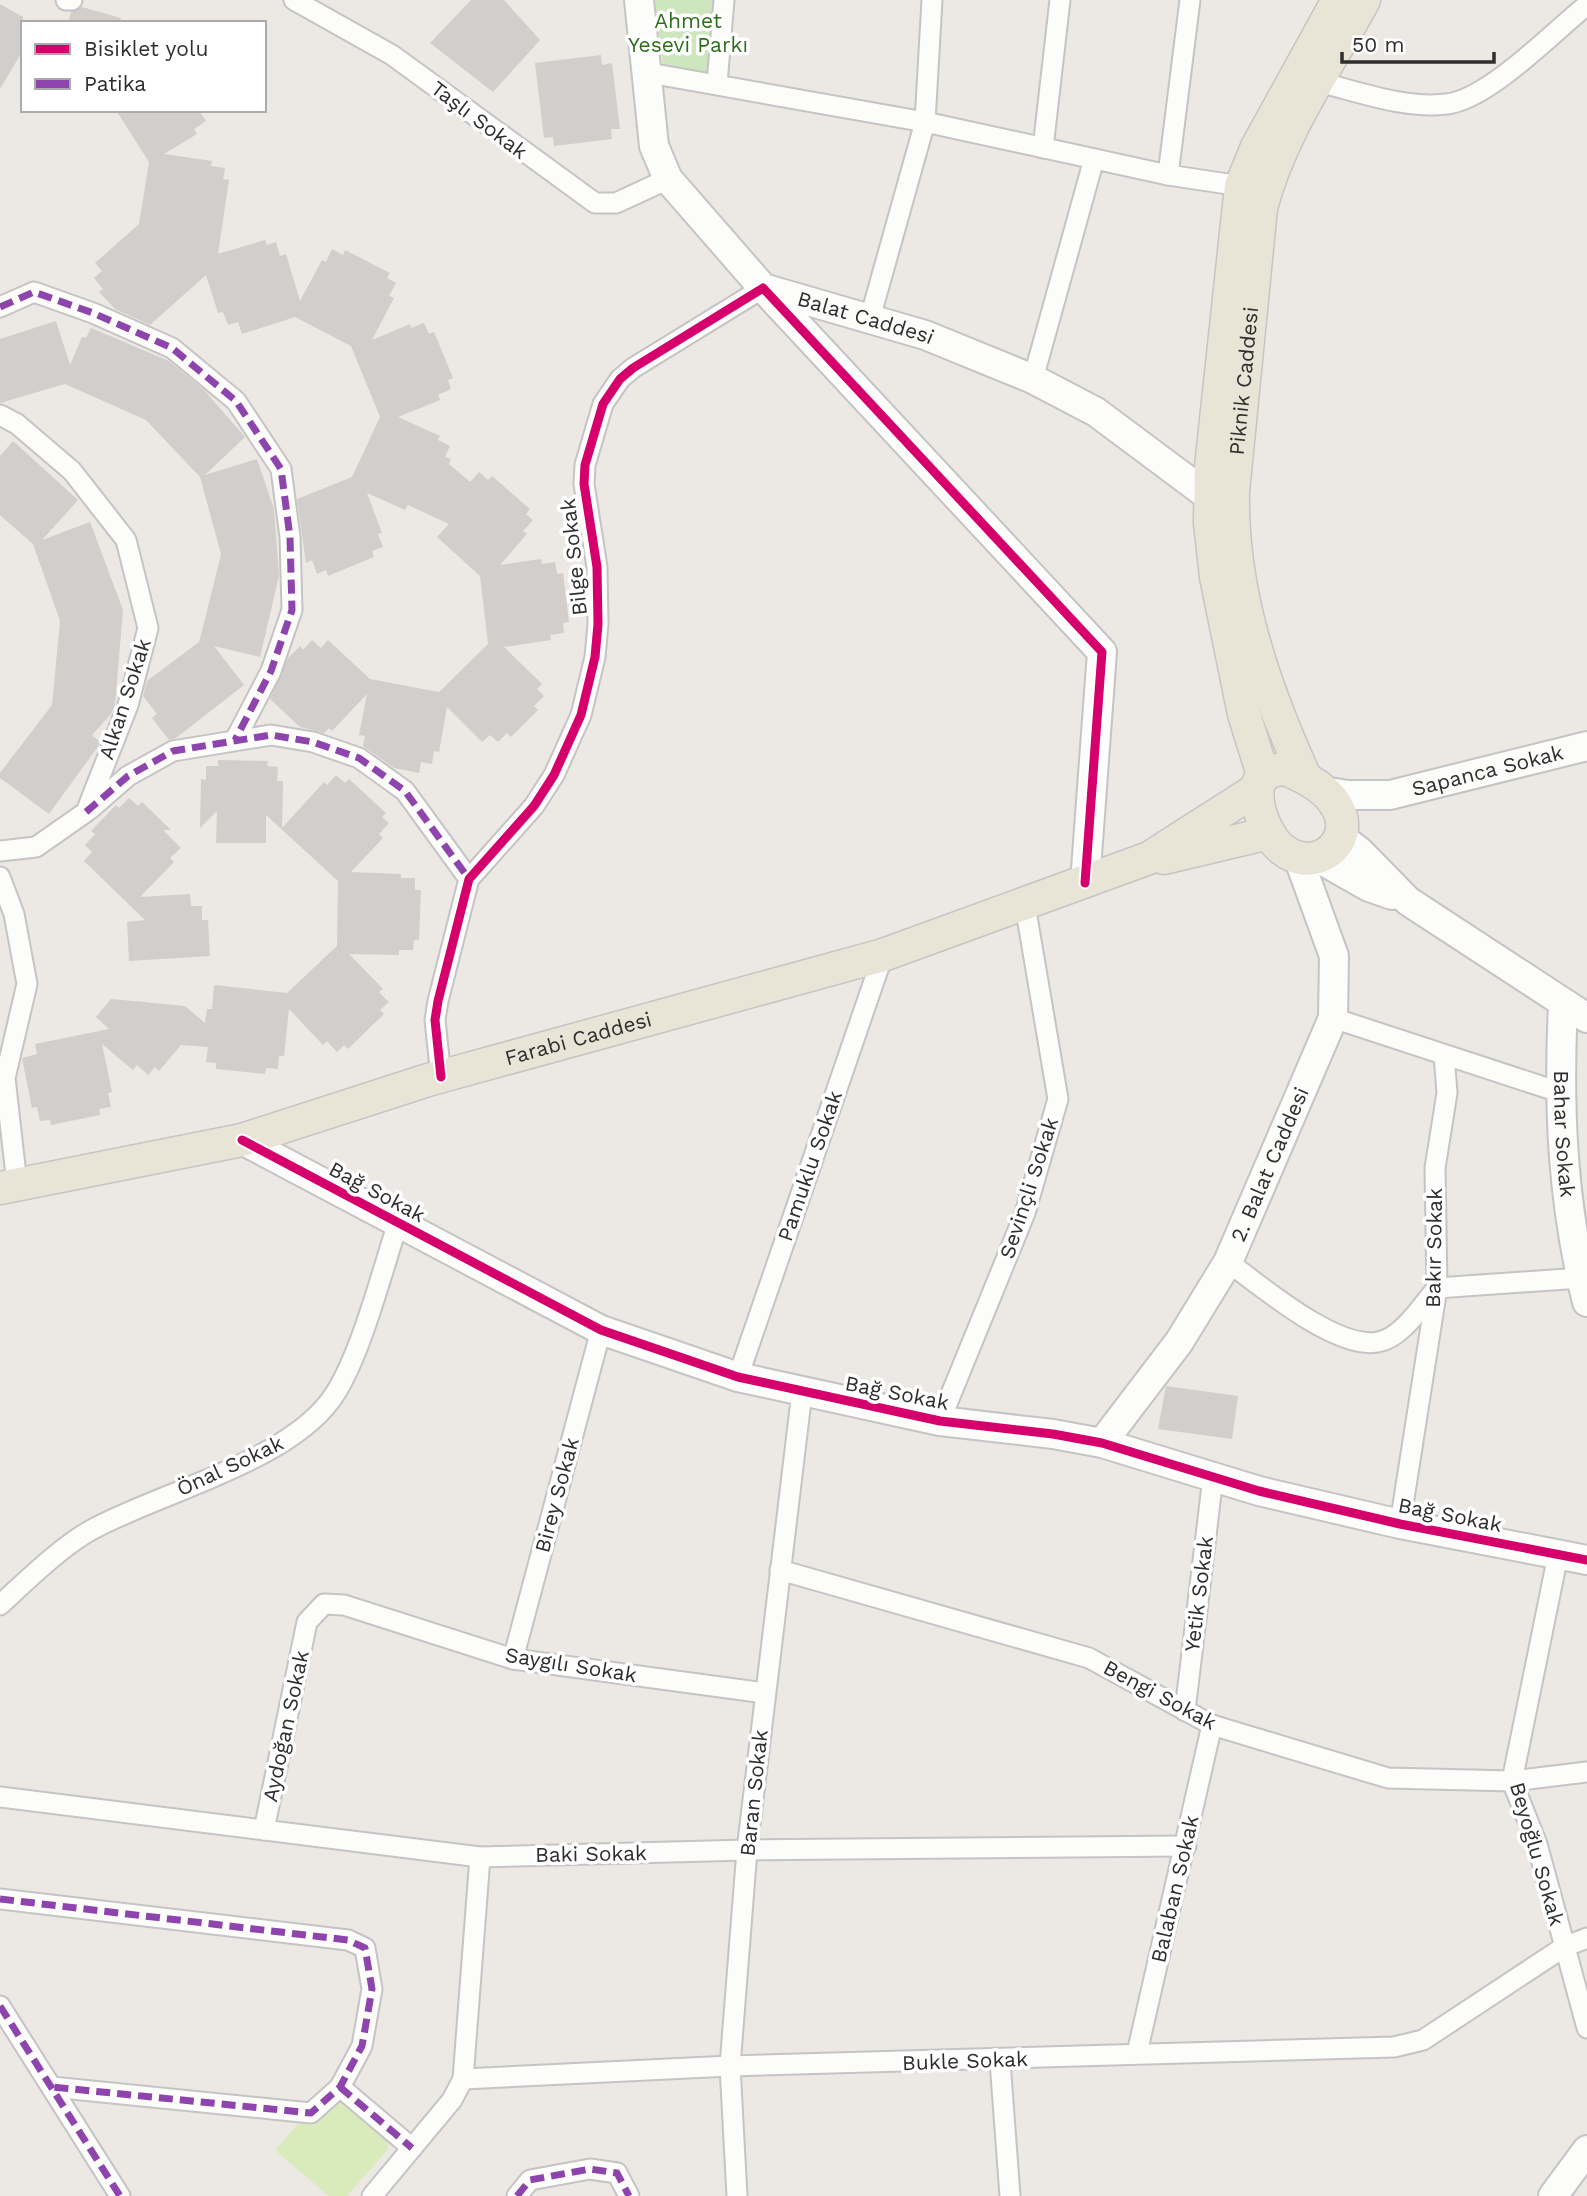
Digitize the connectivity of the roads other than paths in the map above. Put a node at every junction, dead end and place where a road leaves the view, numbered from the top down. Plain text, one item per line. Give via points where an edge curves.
1 (66, 0) edge
2 (72, 0) edge
3 (293, 0) edge
4 (639, 0) edge
5 (724, 0) edge
6 (932, 0) edge
7 (1060, 0) edge
8 (1190, 0) edge
9 (1338, 0) edge
10 (1364, 0) edge
11 (1587, 5) edge
12 (649, 73) junction
13 (1319, 82) junction
14 (717, 84) junction
15 (925, 122) junction
16 (1043, 148) junction
17 (1094, 159) junction
18 (1168, 175) junction
19 (668, 178) junction
20 (1241, 186) junction
21 (763, 288) junction
22 (0, 307) edge
23 (870, 318) junction
24 (1033, 379) junction
25 (0, 415) edge
26 (1210, 496) junction
27 (235, 740) junction
28 (1587, 746) edge
29 (1260, 782) junction
30 (1314, 784) junction
31 (1390, 795) junction
32 (86, 812) junction
33 (1269, 833) junction
34 (1325, 846) junction
35 (0, 851) edge
36 (1149, 858) junction
37 (0, 877) edge
38 (469, 879) junction
39 (1085, 883) junction
40 (1025, 905) junction
41 (883, 955) junction
42 (1575, 1011) edge
43 (1333, 1018) junction
44 (1444, 1055) junction
45 (441, 1077) junction
46 (1559, 1093) junction
47 (242, 1140) junction
48 (8, 1186) edge
49 (398, 1223) junction
50 (1228, 1262) junction
51 (1437, 1288) junction
52 (1584, 1290) edge
53 (601, 1330) junction
54 (737, 1377) junction
55 (802, 1392) junction
56 (940, 1421) junction
57 (1102, 1443) junction
58 (1213, 1477) junction
59 (1401, 1524) junction
60 (1558, 1555) junction
61 (1587, 1560) edge
62 (780, 1570) junction
63 (0, 1605) edge
64 (307, 1622) joint
65 (513, 1659) junction
66 (765, 1693) junction
67 (1185, 1711) junction
68 (1212, 1725) junction
69 (1587, 1772) edge
70 (1513, 1781) junction
71 (0, 1797) edge
72 (264, 1830) junction
73 (1185, 1846) junction
74 (747, 1850) junction
75 (480, 1857) junction
76 (0, 1899) edge
77 (1587, 1938) edge
78 (1564, 1947) junction
79 (0, 2006) edge
80 (1587, 2028) edge
81 (1137, 2053) junction
82 (1000, 2061) junction
83 (730, 2066) junction
84 (463, 2079) junction
85 (52, 2087) junction
86 (340, 2087) junction
87 (412, 2148) junction
88 (1587, 2150) edge
89 (120, 2196) edge
90 (372, 2196) edge
91 (517, 2196) edge
92 (629, 2196) edge
93 (737, 2196) edge
94 (1010, 2196) edge
95 (1553, 2196) edge

1 - 2 street
3 - 19 street, Taşlı Sokak via 392,55 595,203 615,203
4 - 12 street
5 - 14 street
6 - 15 street
7 - 16 street
8 - 18 street
9 - 20 main road, Piknik Caddesi via 1257,147
10 - 13 main road, Piknik Caddesi
11 - 13 street via 1484,90 1450,104 1390,100
12 - 14 street
12 - 19 street via 654,146
13 - 30 main road, Piknik Caddesi via 1277,160 1261,208 1233,492 1241,593 1278,718
14 - 15 street
15 - 16 street
15 - 23 street
16 - 17 street
17 - 18 street
17 - 24 street
18 - 20 street
19 - 21 street
20 - 26 main road, Piknik Caddesi
21 - 23 street, Balat Caddesi
21 - 38 street, Bilge Sokak via 633,368 603,404 584,474 598,592 595,657 586,696 570,744 534,806
21 - 39 street via 1102,652
22 - 27 street via 34,292 172,348 236,401 281,469 290,537 292,610 271,671
23 - 24 street, Balat Caddesi
24 - 26 street, Balat Caddesi via 1096,412
25 - 32 street, Alkan Sokak via 72,471 126,540 148,628 128,705
26 - 29 main road, Piknik Caddesi via 1220,600
27 - 32 street via 173,751 128,776
27 - 38 street via 271,735 313,742 359,758 405,792
28 - 31 street, Sapanca Sokak
29 - 30 main road via 1285,769
29 - 33 main road via 1256,801
29 - 36 main road
30 - 31 street, Sapanca Sokak via 1348,795
30 - 34 main road via 1337,806
31 - 34 street, Sapanca Sokak
32 - 35 street via 36,847
33 - 34 main road via 1281,846
33 - 36 main road via 1174,858
34 - 42 street via 1369,887 1408,901
34 - 43 street, 2. Balat Caddesi via 1334,956
36 - 39 main road, Farabi Caddesi
37 - 48 street via 14,914 27,984 5,1078
38 - 45 street, Bilge Sokak via 435,1020
39 - 40 main road, Farabi Caddesi
40 - 41 main road, Farabi Caddesi
40 - 56 street, Sevinçli Sokak via 1058,1099 1025,1213
41 - 45 main road, Farabi Caddesi
41 - 54 street, Pamuklu Sokak
42 - 46 street, Bahar Sokak
43 - 44 street
43 - 50 street, 2. Balat Caddesi
44 - 46 street
44 - 51 street, Bakır Sokak via 1447,1093 1435,1168
45 - 47 main road, Farabi Caddesi
46 - 52 street, Bahar Sokak via 1568,1205
47 - 48 main road, Farabi Caddesi
47 - 49 street, Bağ Sokak
49 - 53 street, Bağ Sokak
49 - 63 street, Önal Sokak via 352,1359 332,1399 312,1422 282,1444 92,1529
50 - 51 street via 1312,1321 1353,1339 1378,1342 1402,1328
50 - 57 street, 2. Balat Caddesi via 1179,1342
51 - 52 street
51 - 59 street, Bakır Sokak
53 - 54 street, Bağ Sokak
53 - 65 street, Birey Sokak
54 - 55 street, Bağ Sokak
55 - 56 street, Bağ Sokak
55 - 62 street, Baran Sokak
56 - 57 street, Bağ Sokak
57 - 58 street, Bağ Sokak
58 - 59 street, Bağ Sokak
58 - 67 street, Yetik Sokak
59 - 60 street, Bağ Sokak
60 - 61 street, Bağ Sokak
60 - 70 street, Beyoğlu Sokak
62 - 66 street, Baran Sokak
62 - 67 street, Bengi Sokak via 1089,1658
64 - 65 street, Saygılı Sokak via 324,1604 345,1605
64 - 72 street, Aydoğan Sokak
65 - 66 street, Saygılı Sokak
66 - 74 street, Baran Sokak
67 - 68 street, Bengi Sokak
68 - 70 street, Bengi Sokak via 1388,1778
68 - 73 street, Balaban Sokak
69 - 70 street, Bengi Sokak
70 - 78 street, Beyoğlu Sokak via 1537,1844
71 - 72 street, Baki Sokak
72 - 75 street, Baki Sokak
73 - 74 street, Baki Sokak
73 - 81 street, Balaban Sokak
74 - 75 street, Baki Sokak
74 - 83 street, Baran Sokak
75 - 84 street
76 - 86 street via 348,1940 365,1948 372,1989 362,2046
77 - 78 street, Bukle Sokak
78 - 80 street, Beyoğlu Sokak
78 - 81 street, Bukle Sokak via 1423,2040 1394,2047
79 - 85 street
81 - 82 street, Bukle Sokak
82 - 83 street, Bukle Sokak
82 - 94 street
83 - 84 street, Bukle Sokak
83 - 93 street, Baran Sokak
84 - 87 street via 452,2100
85 - 86 street via 311,2113
85 - 89 street
86 - 87 street
87 - 90 street
88 - 95 street
91 - 92 street via 530,2180 590,2169 617,2173

